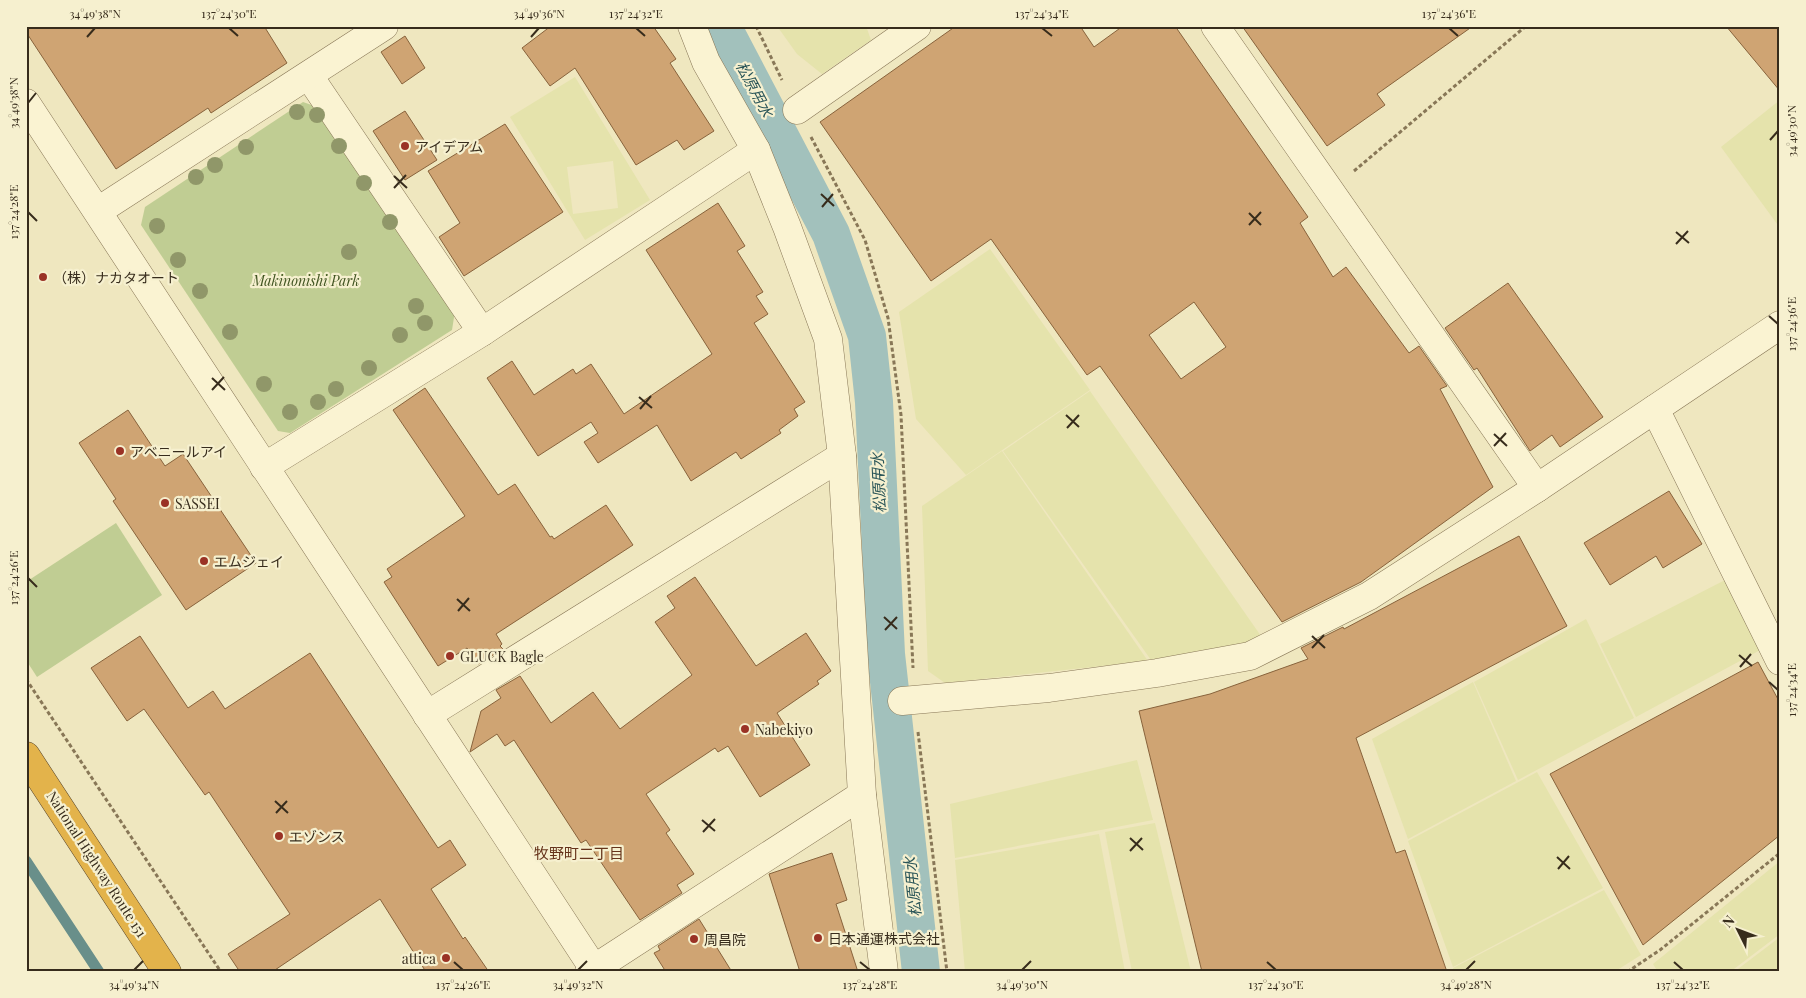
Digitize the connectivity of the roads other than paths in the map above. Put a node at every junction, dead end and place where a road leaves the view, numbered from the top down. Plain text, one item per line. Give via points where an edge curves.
1 (384, 26) edge
2 (692, 26) edge
3 (917, 26) edge
4 (1215, 26) edge
5 (308, 76) junction
6 (26, 103) edge
7 (797, 110) road end
8 (756, 150) junction
9 (98, 211) junction
10 (1780, 325) edge
11 (482, 332) junction
12 (1655, 409) junction
13 (842, 456) junction
14 (264, 467) junction
15 (1537, 488) junction
16 (1780, 661) edge
17 (908, 700) road end
18 (426, 715) junction
19 (26, 756) edge
20 (862, 794) junction
21 (591, 970) edge
22 (167, 972) edge
23 (884, 972) edge

1 - 5 street
2 - 8 street via 706,62
3 - 7 street
4 - 15 street
5 - 9 street
5 - 11 street
6 - 9 street
8 - 11 street
8 - 13 street via 828,339
9 - 14 street
10 - 12 street
11 - 14 street
12 - 15 street
12 - 16 street
13 - 18 street
13 - 20 street via 864,701
14 - 18 street
15 - 17 street via 1369,596 1250,656 1049,688
18 - 21 street
19 - 22 highway, National Highway Route 151
20 - 21 street
20 - 23 street

